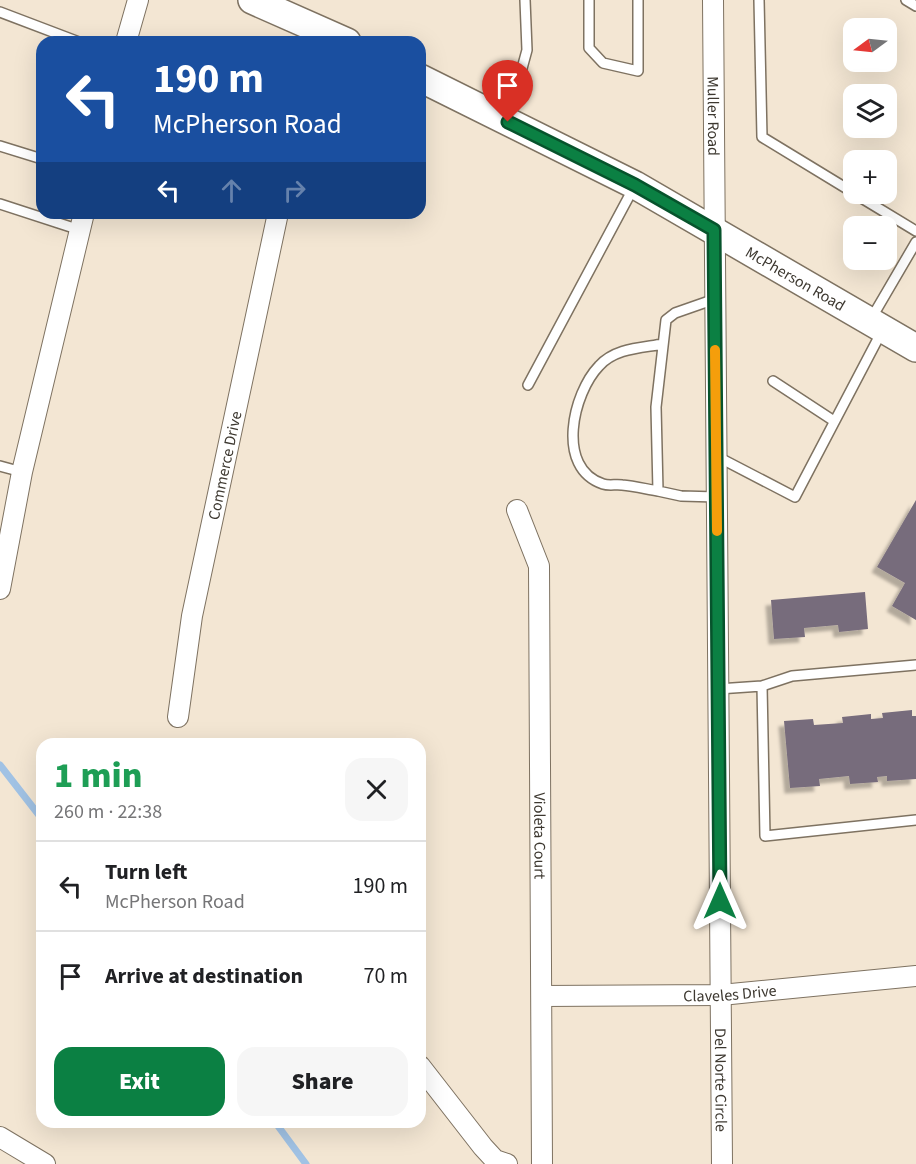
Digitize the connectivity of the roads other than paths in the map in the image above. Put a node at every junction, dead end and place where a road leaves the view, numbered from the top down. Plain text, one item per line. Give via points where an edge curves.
1 (138, 0) edge
2 (252, 0) edge
3 (525, 0) edge
4 (589, 0) edge
5 (638, 0) edge
6 (713, 0) edge
7 (759, 0) edge
8 (906, 0) edge
9 (916, 6) edge
10 (0, 12) edge
11 (316, 35) edge
12 (63, 36) edge
13 (128, 36) edge
14 (426, 81) edge
15 (508, 122) junction
16 (0, 146) edge
17 (36, 157) edge
18 (635, 185) junction
19 (843, 186) edge
20 (0, 204) edge
21 (872, 204) edge
22 (36, 211) edge
23 (277, 219) edge
24 (82, 221) edge
25 (714, 230) junction
26 (916, 231) edge
27 (916, 242) edge
28 (715, 299) junction
29 (876, 325) junction
30 (663, 344) junction
31 (916, 348) edge
32 (773, 381) dead end
33 (528, 386) dead end
34 (834, 421) junction
35 (716, 456) junction
36 (0, 466) edge
37 (22, 472) junction
38 (658, 491) junction
39 (717, 497) junction
40 (517, 510) dead end
41 (0, 589) edge
42 (916, 665) edge
43 (762, 686) junction
44 (718, 689) junction
45 (178, 717) dead end
46 (916, 820) edge
47 (916, 976) edge
48 (721, 995) junction
49 (542, 996) junction
50 (426, 1074) edge
51 (0, 1137) edge
52 (45, 1164) edge
53 (507, 1164) edge
54 (543, 1164) edge
55 (722, 1164) edge

1 - 13 street
2 - 11 main road
3 - 15 lane via 527,50
4 - 5 lane via 589,48 603,63 638,70
6 - 25 street, Muller Road
7 - 19 lane via 762,137
8 - 9 lane
10 - 12 lane
14 - 15 main road, McPherson Road
15 - 18 main road, McPherson Road
16 - 17 lane
18 - 25 main road, McPherson Road
18 - 33 lane
20 - 22 lane
21 - 26 lane
23 - 45 street, Commerce Drive via 192,616
24 - 37 street
25 - 28 street, Muller Road
25 - 29 main road, McPherson Road
27 - 29 lane
28 - 30 lane via 675,313 666,321
28 - 35 street, Muller Road
29 - 31 main road, McPherson Road
29 - 34 lane
30 - 38 lane via 656,407
30 - 38 lane via 619,352 599,366 580,398 572,427 574,451 586,473 604,484
32 - 34 lane
34 - 35 lane via 795,497
35 - 39 street, Muller Road
36 - 37 lane
37 - 41 street
38 - 39 lane
39 - 44 street, Muller Road
40 - 49 street, Violeta Court via 538,566
42 - 43 lane via 792,676
43 - 44 lane
43 - 46 lane via 765,836
44 - 48 street, Del Norte Circle
47 - 48 street, Claveles Drive
48 - 49 street, Claveles Drive
48 - 55 street, Del Norte Circle
49 - 54 street, Violeta Court
50 - 53 street via 483,1147 495,1160
51 - 52 street

